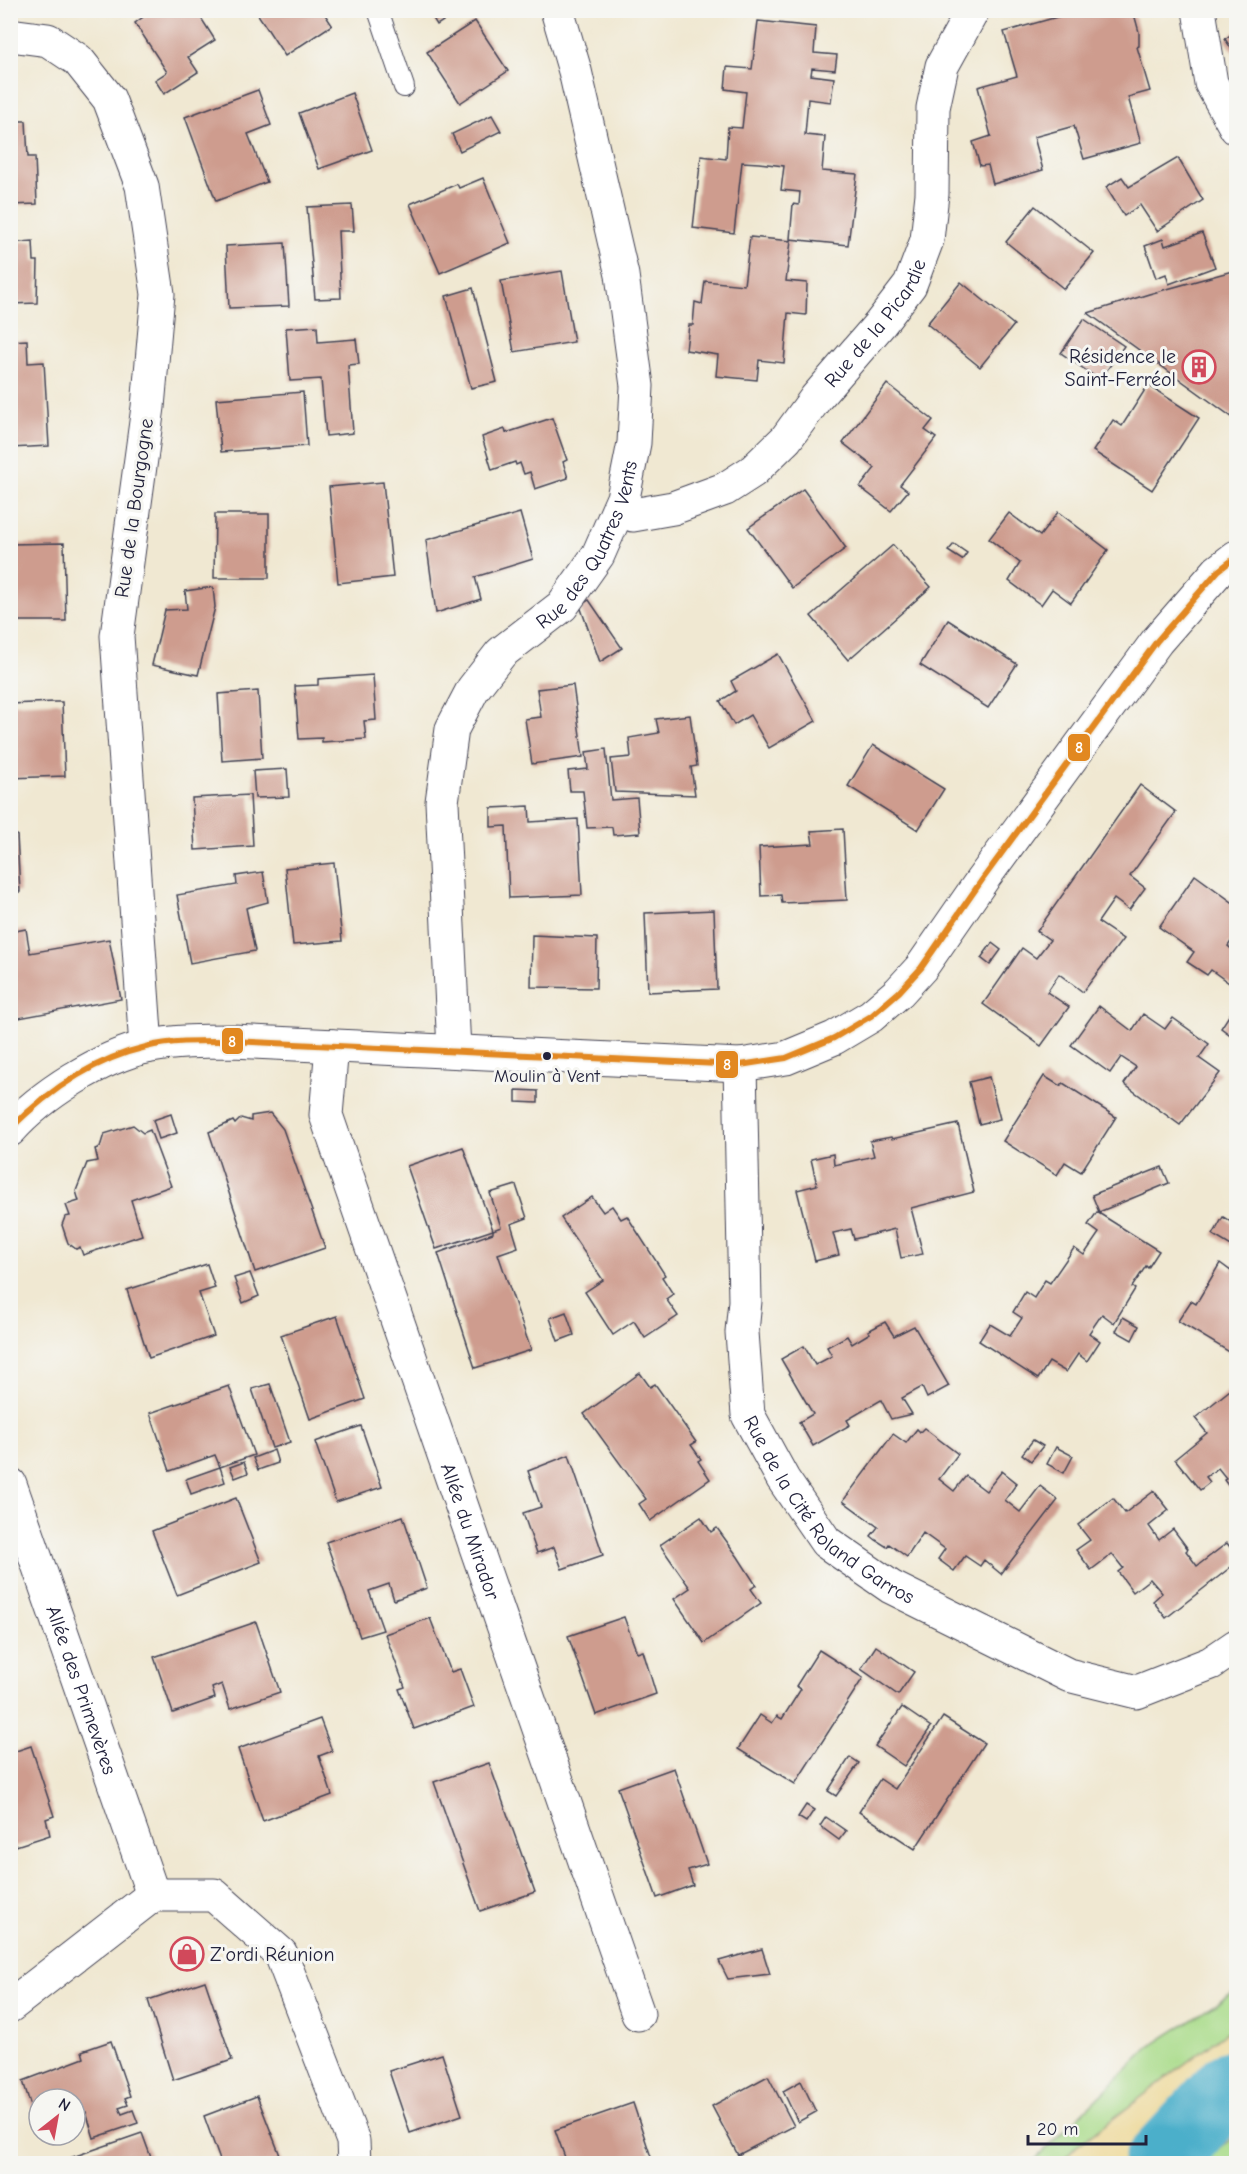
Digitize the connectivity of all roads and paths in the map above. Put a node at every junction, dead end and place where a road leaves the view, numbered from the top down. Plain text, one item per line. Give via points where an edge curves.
1 (378, 10) edge
2 (557, 10) edge
3 (973, 10) edge
4 (1199, 10) edge
5 (10, 35) edge
6 (404, 87) dead end
7 (1236, 128) edge
8 (618, 508) junction
9 (1236, 557) edge
10 (332, 1046) junction
11 (146, 1047) junction
12 (454, 1050) junction
13 (740, 1065) junction
14 (10, 1130) edge
15 (10, 1484) edge
16 (1236, 1646) edge
17 (153, 1895) junction
18 (10, 2006) edge
19 (638, 2014) dead end
20 (354, 2163) edge

1 - 6 lane
2 - 8 street, Rue des Quatres Vents via 622,275 637,386 634,443
3 - 8 street, Rue de la Picardie via 942,66 933,108 927,240 910,285 786,439 753,471 725,489 673,508 633,514
4 - 7 street via 1211,82
5 - 11 street, Rue de la Bourgogne via 48,40 78,60 110,99 142,186 158,294 148,407 117,636
8 - 12 street, Rue des Quatres Vents via 598,555 562,606 501,653 473,690 452,729 442,802
9 - 13 street via 1157,641 921,968 899,992 871,1016 834,1038 786,1058
10 - 11 street via 197,1041
10 - 12 street
10 - 19 street, Allée du Mirador via 326,1115
11 - 14 street via 111,1059 59,1089
12 - 13 street
13 - 16 street, Rue de la Cité Roland Garros via 745,1300 742,1332 748,1415 783,1479 826,1542 891,1587 1068,1675 1137,1692 1211,1663
15 - 17 street, Allée des Primevères
17 - 18 street
17 - 20 street via 214,1895 280,1954 353,2141

